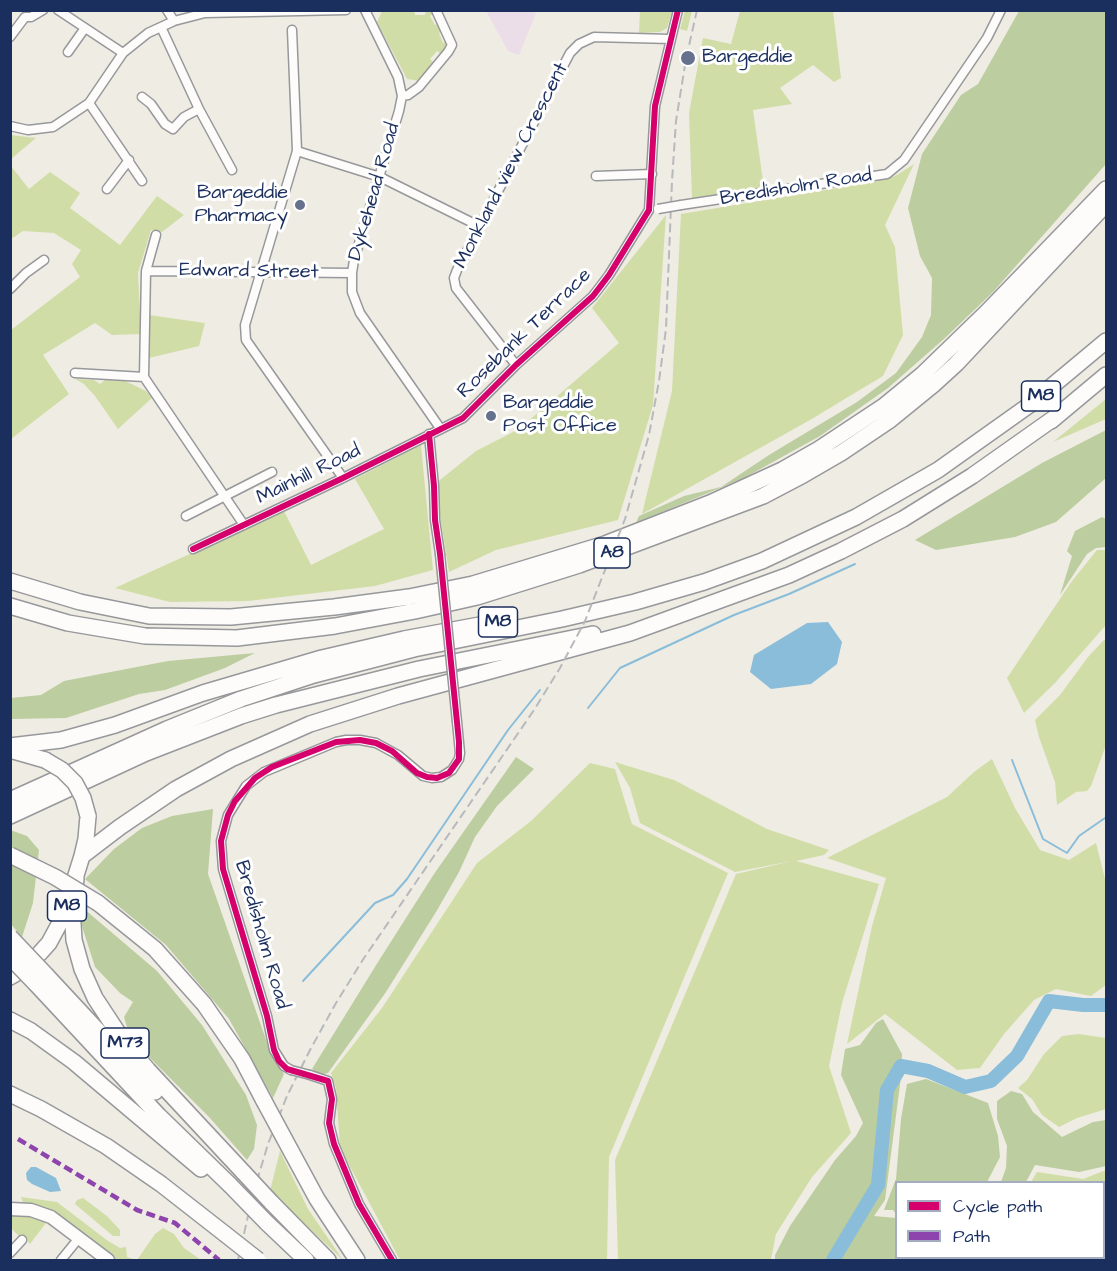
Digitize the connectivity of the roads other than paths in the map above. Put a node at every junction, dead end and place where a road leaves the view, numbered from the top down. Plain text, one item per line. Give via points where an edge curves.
1 (43, 10) edge
2 (58, 10) edge
3 (167, 10) edge
4 (346, 10) edge
5 (365, 10) edge
6 (436, 10) edge
7 (678, 10) edge
8 (1000, 10) edge
9 (174, 21) junction
10 (161, 27) junction
11 (85, 28) junction
12 (292, 30) dead end
13 (10, 37) edge
14 (670, 39) junction
15 (68, 52) dead end
16 (123, 53) junction
17 (402, 96) junction
18 (142, 97) dead end
19 (89, 103) junction
20 (199, 108) junction
21 (10, 126) edge
22 (297, 151) junction
23 (129, 160) junction
24 (232, 170) dead end
25 (651, 174) junction
26 (596, 176) dead end
27 (380, 177) junction
28 (142, 181) dead end
29 (107, 189) dead end
30 (1107, 189) edge
31 (1107, 204) edge
32 (654, 209) junction
33 (479, 226) junction
34 (156, 235) dead end
35 (44, 260) dead end
36 (146, 271) junction
37 (261, 272) junction
38 (352, 273) junction
39 (10, 289) edge
40 (1107, 341) edge
41 (516, 364) junction
42 (75, 372) dead end
43 (1107, 375) edge
44 (144, 377) junction
45 (1057, 416) junction
46 (440, 429) junction
47 (429, 434) junction
48 (272, 472) dead end
49 (343, 478) junction
50 (226, 496) junction
51 (186, 516) dead end
52 (244, 525) junction
53 (836, 526) junction
54 (192, 549) dead end
55 (10, 581) edge
56 (10, 606) edge
57 (694, 609) junction
58 (467, 638) junction
59 (438, 685) junction
60 (158, 710) junction
61 (10, 748) edge
62 (10, 800) edge
63 (10, 816) edge
64 (10, 855) edge
65 (82, 856) junction
66 (76, 879) junction
67 (10, 937) edge
68 (10, 957) edge
69 (10, 977) edge
70 (41, 980) junction
71 (10, 1020) edge
72 (10, 1094) edge
73 (236, 1182) junction
74 (10, 1209) edge
75 (269, 1211) junction
76 (79, 1238) junction
77 (22, 1240) dead end
78 (10, 1253) edge
79 (61, 1260) edge
80 (108, 1260) edge
81 (258, 1260) edge
82 (306, 1260) edge
83 (327, 1260) edge
84 (357, 1260) edge
85 (392, 1260) edge

1 - 13 street via 24,17
2 - 11 street
3 - 9 street
4 - 9 street via 205,14
5 - 17 street, Dykehead Road via 398,77
6 - 17 street via 452,45 419,87
7 - 14 street, Rosebank Terrace
8 - 32 street, Bredisholm Road, bridge via 987,38 904,160 887,174
9 - 10 street
10 - 16 street
10 - 20 street
11 - 15 street
11 - 16 street
12 - 22 street
14 - 25 street, Rosebank Terrace via 655,106
14 - 33 street, Monkland view Crescent via 594,37 579,44 570,53
16 - 19 street
17 - 27 street, Dykehead Road
18 - 20 street via 173,129
19 - 21 street via 53,127 28,130
19 - 23 street
20 - 24 street
22 - 27 street
22 - 37 street
23 - 28 street
23 - 29 street
25 - 26 street
25 - 32 street, Rosebank Terrace
27 - 33 street
27 - 38 street, Dykehead Road
30 - 55 highway, A8 via 986,313 884,406 782,470 605,544 473,584 409,597 231,617 149,615 80,602
31 - 56 highway, A8 via 956,364 890,420 763,496 579,565 477,597 416,611 237,638 145,636 68,623
32 - 41 street, Rosebank Terrace via 593,296
33 - 41 street, Monkland view Crescent via 454,278 456,288
34 - 36 street
35 - 39 street
36 - 37 street, Edward Street
36 - 44 street
37 - 38 street, Edward Street
37 - 49 street via 245,325 246,340
38 - 46 street, Dykehead Road via 352,292 360,313
40 - 53 highway, M8 via 972,447 899,493
41 - 46 street, Rosebank Terrace via 466,416
42 - 44 street
43 - 45 highway, M8
44 - 50 street
45 - 57 highway, M8 via 972,476 874,535 789,575
45 - 59 highway, M8 via 945,502 877,542 786,585 719,611 580,654
46 - 47 street, Mainhill Road
47 - 49 street, Mainhill Road
47 - 85 street, Bredisholm Road, bridge via 459,759 441,777 423,776 376,743 336,742 264,772 246,786 228,815 221,841 223,869 274,1050 284,1066 328,1081 332,1099 329,1124 334,1144 359,1204
48 - 50 street, Mainhill Road
49 - 52 street, Mainhill Road
50 - 51 street, Mainhill Road
50 - 52 street
52 - 54 street, Mainhill Road
53 - 58 highway, M8 via 762,561 704,582 573,617
53 - 60 highway, M8 via 665,586 570,609 343,653
57 - 59 highway, M8 via 630,633
57 - 63 highway, M8 via 630,626 372,679 276,705 146,753
58 - 60 highway, M8 via 361,655
58 - 62 highway, M8 via 362,661 241,699
59 - 65 highway, M8 via 310,724 231,759 176,789
60 - 61 highway, M8 via 61,740
61 - 65 highway, M8, bridge via 45,760 75,783 87,816
64 - 84 highway, bridge via 98,903 155,949 204,1004 242,1059 321,1207
65 - 66 highway, M8
66 - 69 highway, M8 via 49,943 33,961
66 - 73 highway, M73 via 72,907 74,940 95,998 124,1042
67 - 70 highway, M73, bridge
68 - 70 highway, M73, bridge
70 - 73 highway, M73 via 159,1116
71 - 73 highway, M73 via 31,1031
72 - 81 highway, bridge via 106,1146
73 - 75 highway, M73, bridge
73 - 75 highway, M73, bridge
74 - 76 street via 43,1213
75 - 82 highway, M73
75 - 83 highway, M73
76 - 79 street
76 - 80 street
77 - 78 street

